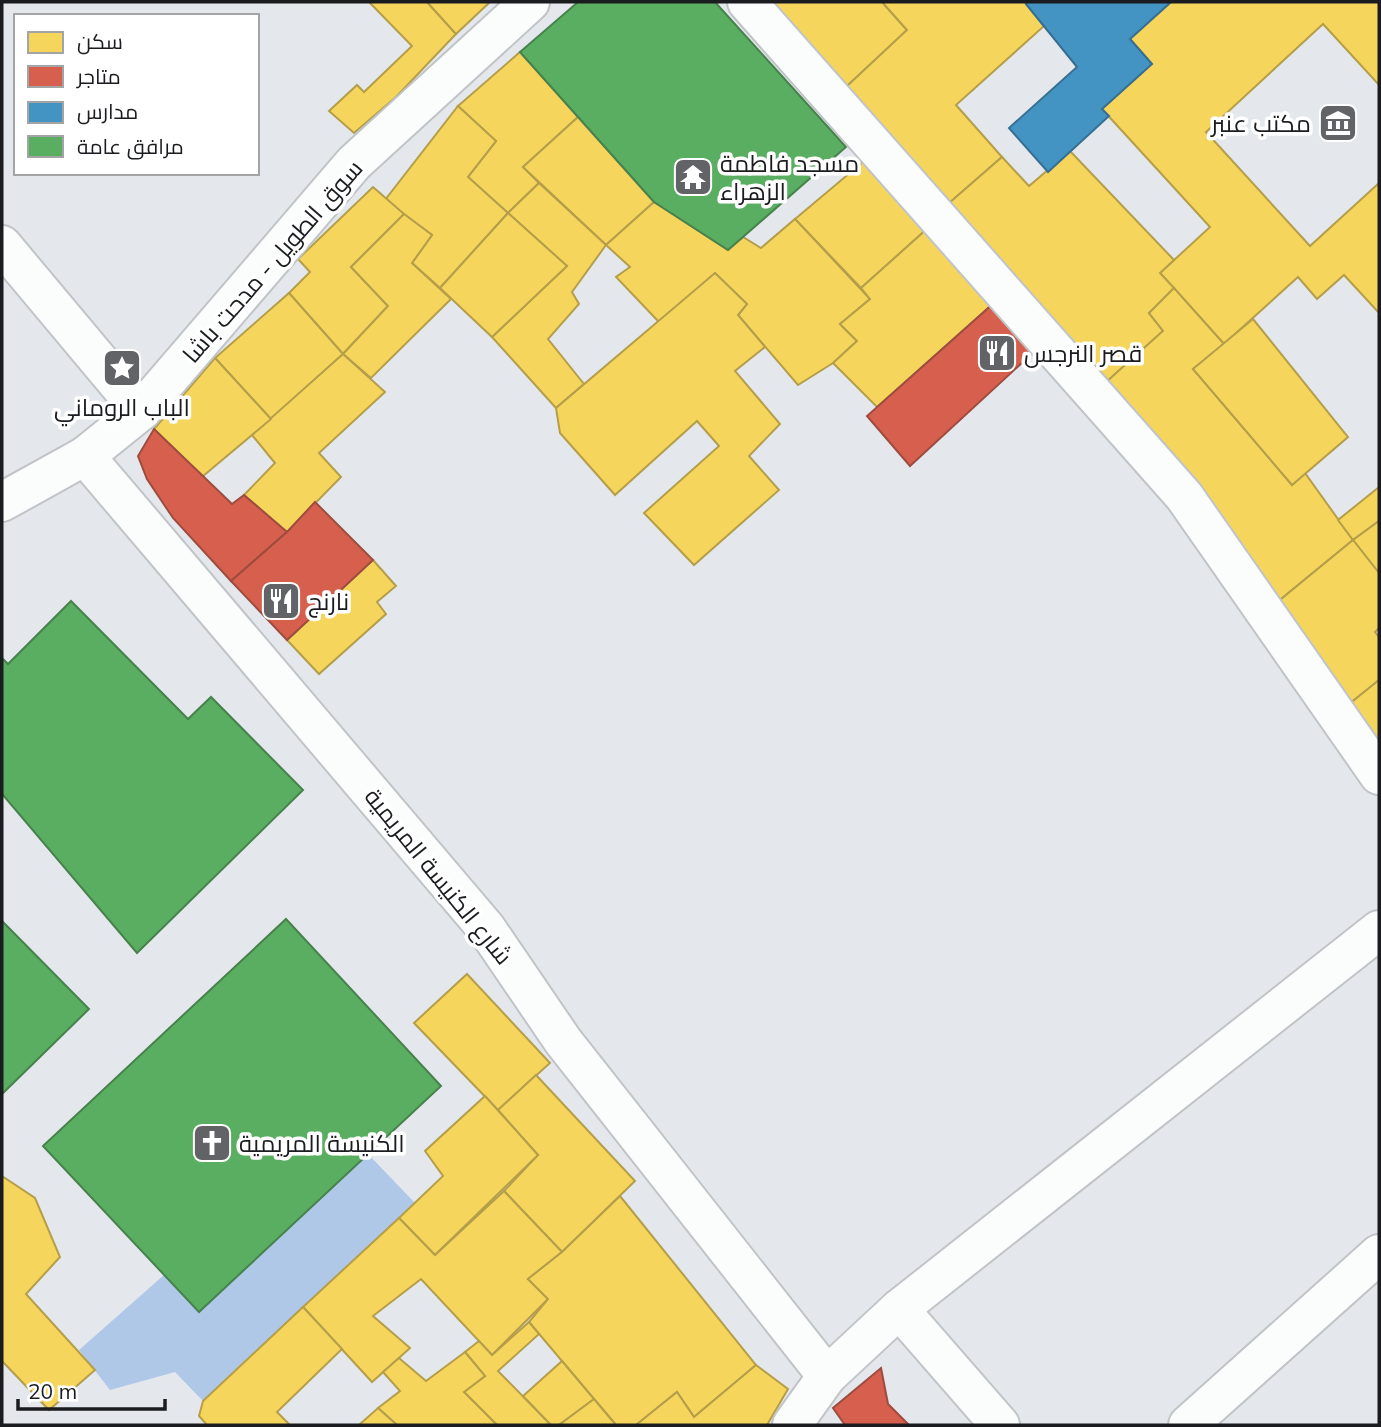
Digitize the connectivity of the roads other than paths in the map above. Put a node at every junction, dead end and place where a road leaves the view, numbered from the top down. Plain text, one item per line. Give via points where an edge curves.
1 (530, 2) edge
2 (747, 2) edge
3 (2, 245) edge
4 (141, 411) junction
5 (85, 456) junction
6 (2, 502) edge
7 (1378, 770) edge
8 (1379, 930) edge
9 (1379, 1255) edge
10 (899, 1308) junction
11 (827, 1376) junction
12 (792, 1425) edge
13 (1000, 1425) edge
14 (1188, 1425) edge

1 - 4 street, سوق الطويل - مدحت باشا via 354,163
2 - 7 street via 1184,496
3 - 4 street
4 - 5 street, سوق الطويل - مدحت باشا
5 - 6 street, سوق الطويل - مدحت باشا
5 - 11 street, شارع الكنيسة المريمية via 486,928 563,1041
8 - 10 street
9 - 14 street
10 - 11 street
10 - 13 street
11 - 12 street

